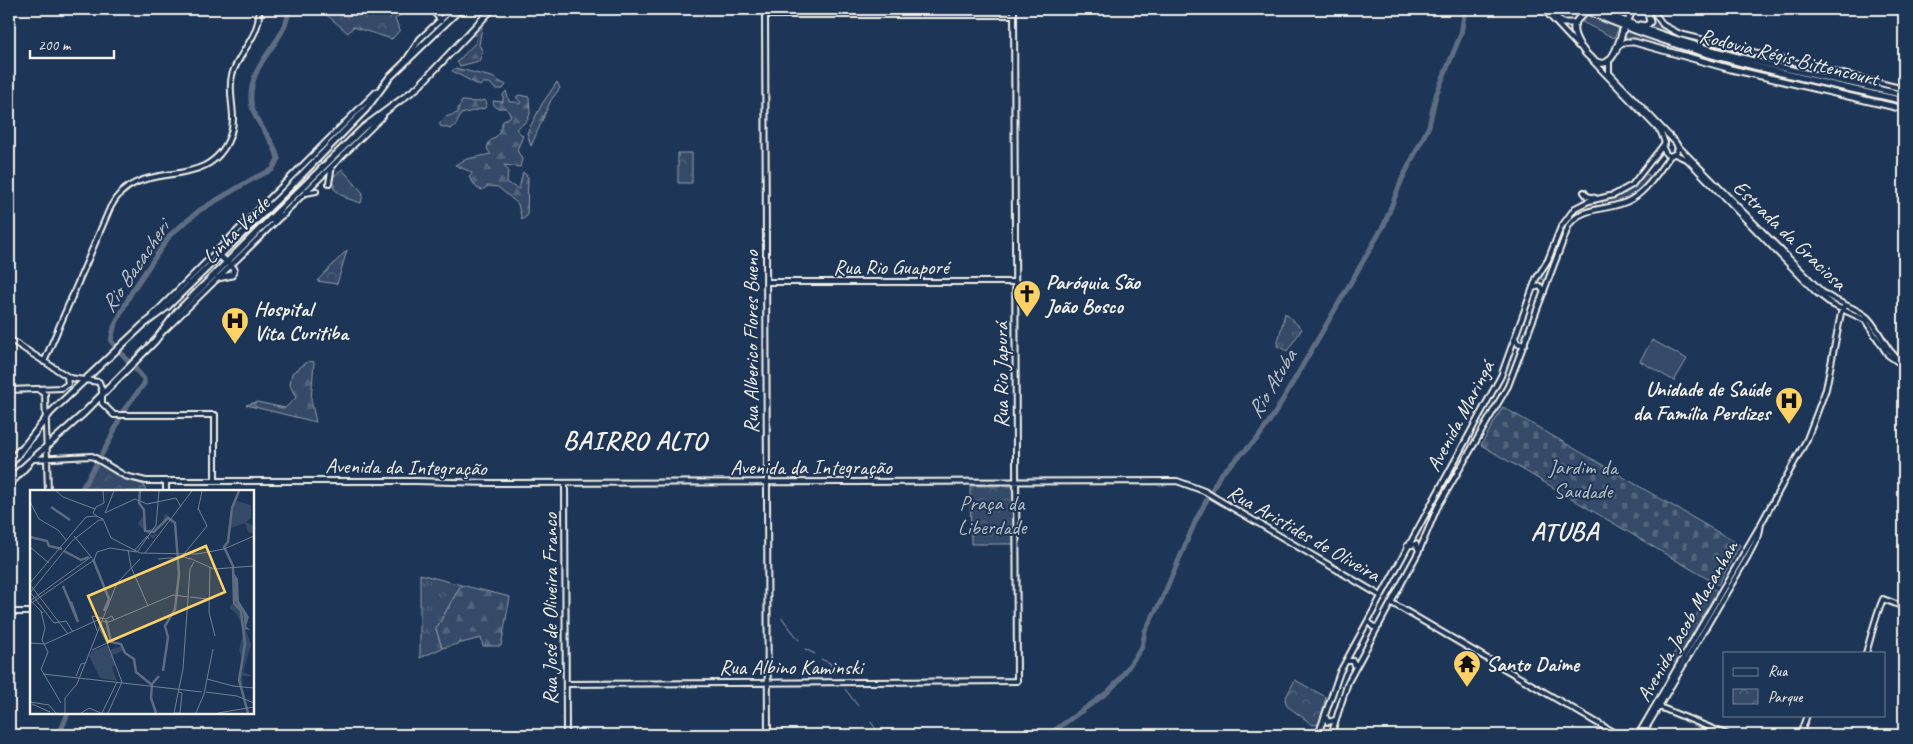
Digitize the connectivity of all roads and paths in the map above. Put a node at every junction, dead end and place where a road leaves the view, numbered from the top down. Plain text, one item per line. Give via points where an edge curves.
1 (259, 9) edge
2 (432, 9) edge
3 (452, 9) edge
4 (460, 9) edge
5 (493, 9) edge
6 (765, 9) edge
7 (1014, 9) edge
8 (1410, 9) edge
9 (1460, 9) edge
10 (1470, 9) edge
11 (1474, 9) edge
12 (1535, 9) edge
13 (1596, 9) edge
14 (1633, 9) edge
15 (1647, 9) edge
16 (1652, 9) edge
17 (1547, 10) edge
18 (1583, 11) edge
19 (765, 15) junction
20 (1014, 15) junction
21 (1629, 20) junction
22 (442, 22) junction
23 (1575, 23) junction
24 (1623, 30) dead end
25 (1617, 46) junction
26 (1588, 54) junction
27 (1706, 54) junction
28 (1610, 59) junction
29 (1731, 69) junction
30 (1904, 89) edge
31 (1904, 95) edge
32 (1850, 96) junction
33 (1886, 97) junction
34 (1904, 101) edge
35 (1904, 109) edge
36 (386, 112) junction
37 (1665, 143) junction
38 (1676, 143) junction
39 (1663, 148) junction
40 (1673, 155) junction
41 (332, 166) junction
42 (1645, 171) junction
43 (1654, 177) junction
44 (329, 183) dead end
45 (316, 191) dead end
46 (1584, 192) dead end
47 (304, 194) junction
48 (1600, 198) junction
49 (1602, 208) junction
50 (284, 214) junction
51 (265, 224) junction
52 (218, 253) junction
53 (230, 263) junction
54 (218, 278) joint
55 (766, 282) junction
56 (1016, 282) junction
57 (1533, 288) junction
58 (1544, 292) junction
59 (1843, 308) junction
60 (1515, 338) junction
61 (9, 339) edge
62 (155, 341) junction
63 (1526, 341) junction
64 (44, 362) junction
65 (1904, 365) edge
66 (67, 377) junction
67 (82, 381) junction
68 (9, 390) edge
69 (40, 390) junction
70 (102, 396) junction
71 (46, 417) junction
72 (31, 438) junction
73 (47, 448) junction
74 (47, 457) junction
75 (35, 458) junction
76 (9, 460) edge
77 (1454, 461) junction
78 (9, 466) edge
79 (1461, 467) junction
80 (9, 480) edge
81 (166, 481) junction
82 (215, 481) junction
83 (1017, 481) junction
84 (767, 482) junction
85 (565, 483) junction
86 (9, 486) edge
87 (48, 490) edge
88 (166, 490) edge
89 (1204, 492) joint
90 (1436, 493) junction
91 (1443, 497) junction
92 (1762, 522) junction
93 (1761, 530) junction
94 (1755, 532) junction
95 (1407, 546) junction
96 (1419, 552) junction
97 (1381, 596) junction
98 (1392, 603) junction
99 (1904, 607) edge
100 (9, 612) edge
101 (30, 612) edge
102 (1368, 619) junction
103 (1380, 626) junction
104 (1866, 652) edge
105 (1346, 661) junction
106 (1356, 667) junction
107 (1017, 681) joint
108 (768, 682) junction
109 (566, 684) junction
110 (1657, 706) junction
111 (1325, 715) junction
112 (1807, 716) edge
113 (1335, 720) junction
114 (566, 735) edge
115 (768, 735) edge
116 (1318, 735) edge
117 (1330, 735) edge
118 (1618, 735) edge
119 (1638, 735) edge
120 (1642, 735) edge
121 (1728, 735) edge
122 (1800, 735) edge

1 - 64 main road via 257,30 232,76 234,118 231,135 223,149 200,169 139,179 116,197
2 - 22 main road
3 - 22 main road
4 - 22 highway, Linha Verde
5 - 36 highway, Linha Verde via 418,87
6 - 19 main road, Rua Alberico Flores Bueno
7 - 20 main road, Rua Rio Japurá
8 - 9 main road
9 - 10 main road
10 - 11 main road
12 - 17 main road
13 - 21 highway, Rodovia Régis Bittencourt
14 - 21 highway
15 - 21 highway via 1651,18 1649,24 1644,26
16 - 30 main road via 1663,25 1680,34
17 - 23 highway via 1562,23
17 - 26 main road
18 - 23 highway
18 - 27 highway, Rodovia Régis Bittencourt
19 - 20 main road
19 - 55 main road, Rua Alberico Flores Bueno
20 - 56 main road, Rua Rio Japurá
21 - 31 highway, Rodovia Régis Bittencourt via 1700,47
22 - 52 highway, Linha Verde via 389,78 366,109
23 - 26 highway via 1575,39
24 - 25 highway
25 - 28 highway
25 - 29 highway via 1632,42
26 - 28 highway via 1598,63
26 - 37 main road via 1661,132
27 - 29 highway
27 - 33 highway, Rodovia Régis Bittencourt
28 - 38 main road, Estrada da Graciosa via 1609,73
29 - 32 highway
32 - 33 highway
32 - 35 highway
33 - 34 highway, Rodovia Régis Bittencourt
36 - 41 main road
36 - 51 highway, Linha Verde via 362,128
37 - 38 main road
37 - 39 main road
38 - 40 main road via 1678,149
38 - 59 main road, Estrada da Graciosa via 1821,291
39 - 40 main road via 1664,153
39 - 42 main road, Avenida Maringá
40 - 43 main road, Avenida Maringá
40 - 59 main road, Estrada da Graciosa via 1688,160 1816,292
41 - 44 main road
41 - 47 main road
42 - 43 main road via 1652,172
42 - 48 main road, Avenida Maringá via 1624,191
43 - 49 main road, Avenida Maringá via 1632,199
45 - 47 main road
46 - 48 main road via 1590,198
47 - 50 main road
48 - 49 main road via 1597,204
48 - 57 main road, Avenida Maringá via 1575,208 1565,219
49 - 58 main road, Avenida Maringá via 1574,218 1565,233
50 - 51 highway
50 - 53 main road
51 - 53 highway, Linha Verde
52 - 53 highway
52 - 67 highway, Linha Verde via 167,307
53 - 54 highway via 234,269 232,274
53 - 62 highway, Linha Verde via 172,316
54 - 62 main road
55 - 56 main road, Rua Rio Guaporé
55 - 84 main road, Rua Alberico Flores Bueno
56 - 83 main road, Rua Rio Japurá
57 - 58 main road via 1539,286
57 - 60 main road, Avenida Maringá
58 - 63 main road, Avenida Maringá
59 - 65 main road, Estrada da Graciosa via 1865,320 1888,355
59 - 92 main road, Avenida Jacob Macanhan via 1820,408 1808,438
60 - 63 main road via 1518,344
60 - 77 main road, Avenida Maringá via 1500,376
61 - 64 main road
62 - 70 highway, Linha Verde
63 - 79 main road, Avenida Maringá via 1502,398
64 - 66 main road
66 - 67 main road
66 - 69 main road via 64,387
67 - 70 main road via 99,382
67 - 71 highway, Linha Verde
68 - 69 main road
69 - 71 main road via 45,393
70 - 73 highway, Linha Verde
70 - 82 main road via 102,404 118,415 215,416
71 - 72 highway, Linha Verde
71 - 73 main road
72 - 76 main road
72 - 78 highway, Linha Verde
73 - 74 main road
73 - 75 highway, Linha Verde
74 - 75 main road
74 - 81 main road, Avenida da Integração via 92,456 134,479
74 - 87 main road
75 - 80 highway, Linha Verde
75 - 86 main road
77 - 79 main road via 1460,462
77 - 90 main road, Avenida Maringá
79 - 91 main road, Avenida Maringá
81 - 82 main road, Avenida da Integração
81 - 88 main road
82 - 85 main road, Avenida da Integração
83 - 84 main road, Avenida da Integração
83 - 89 main road, Avenida da Integração via 1172,481 1186,483
83 - 107 main road, Rua Rio Japurá
84 - 85 main road, Avenida da Integração
84 - 108 main road, Rua Alberico Flores Bueno
85 - 109 main road, Rua José de Oliveira Franco
89 - 97 main road, Rua Aristides de Oliveira
90 - 91 main road via 1439,498
90 - 95 main road, Avenida Maringá
91 - 96 main road, Avenida Maringá
92 - 93 main road, Avenida Jacob Macanhan
92 - 94 main road, Avenida Jacob Macanhan
93 - 94 main road
93 - 110 main road, Avenida Jacob Macanhan
94 - 110 main road, Avenida Jacob Macanhan
95 - 96 main road via 1416,544
95 - 97 main road, Avenida Maringá
96 - 98 main road, Avenida Maringá
97 - 102 main road, Avenida Maringá
98 - 103 main road, Avenida Maringá
98 - 118 main road, Rua Aristides de Oliveira
99 - 104 main road via 1883,599 1873,622
100 - 101 main road
102 - 103 main road via 1371,627
102 - 105 main road, Avenida Maringá
103 - 106 main road, Avenida Maringá
105 - 106 main road via 1353,662
105 - 111 main road, Avenida Maringá
106 - 113 main road, Avenida Maringá via 1344,690
107 - 108 main road, Rua Albino Kaminski
108 - 109 main road, Rua Albino Kaminski
108 - 115 main road, Rua Alberico Flores Bueno
109 - 114 main road, Rua José de Oliveira Franco
110 - 119 main road, Avenida Jacob Macanhan
110 - 120 main road, Avenida Jacob Macanhan
110 - 121 main road
111 - 113 main road via 1327,722
111 - 116 main road, Avenida Maringá
112 - 122 main road
113 - 117 main road, Avenida Maringá

